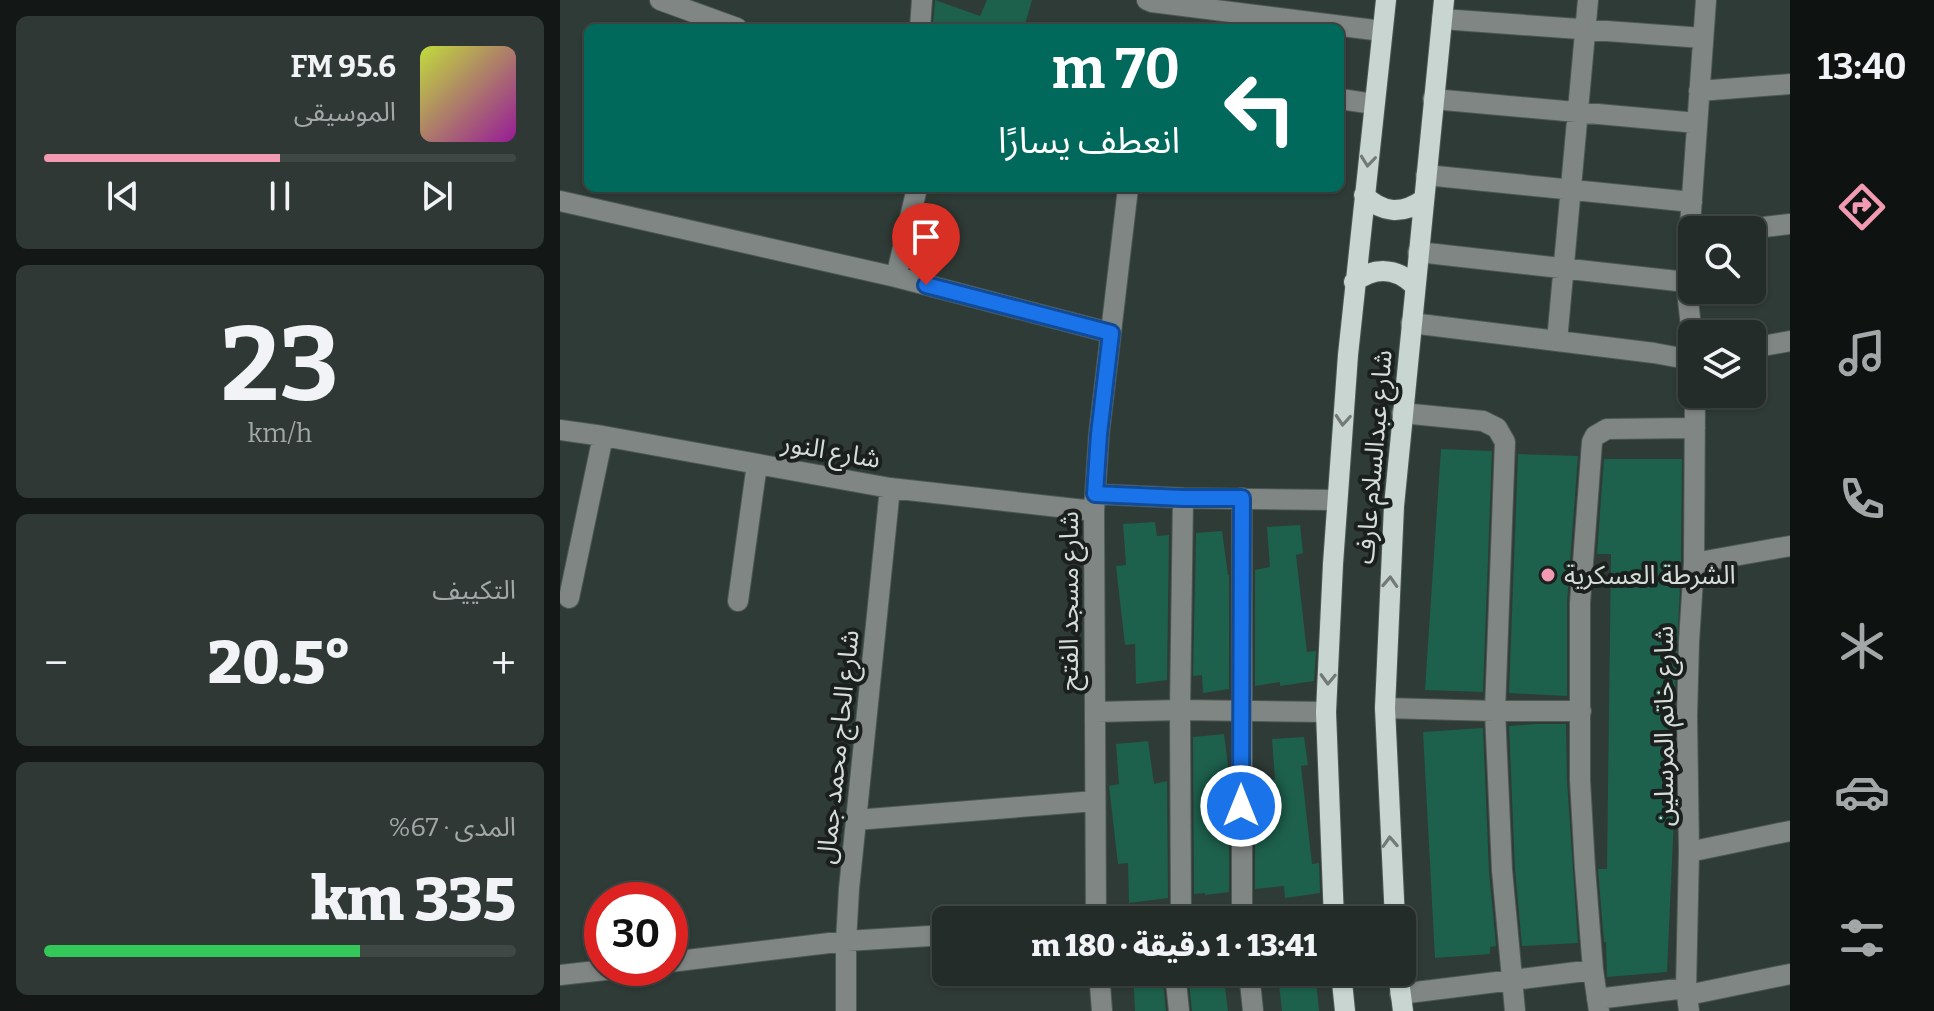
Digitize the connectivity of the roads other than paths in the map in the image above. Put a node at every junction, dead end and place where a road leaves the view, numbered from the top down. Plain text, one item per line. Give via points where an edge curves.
1 (660, 0) edge
2 (922, 0) edge
3 (1386, 0) edge
4 (1588, 0) edge
5 (1706, 0) edge
6 (1150, 1) edge
7 (1443, 9) edge
8 (1260, 15) edge
9 (726, 24) edge
10 (920, 24) edge
11 (1329, 24) edge
12 (1344, 26) edge
13 (1585, 29) junction
14 (1382, 31) junction
15 (1703, 38) junction
16 (1790, 84) edge
17 (1699, 91) junction
18 (1433, 99) junction
19 (1344, 100) edge
20 (1374, 104) junction
21 (1578, 113) junction
22 (1697, 123) junction
23 (1426, 175) junction
24 (1571, 190) junction
25 (916, 192) edge
26 (1128, 192) edge
27 (1364, 195) junction
28 (1423, 200) junction
29 (560, 201) edge
30 (1692, 202) junction
31 (1691, 216) edge
32 (1790, 224) edge
33 (1766, 227) edge
34 (1418, 252) junction
35 (1564, 269) junction
36 (896, 277) junction
37 (1678, 281) edge
38 (1354, 282) junction
39 (1414, 285) junction
40 (1411, 323) junction
41 (1111, 333) junction
42 (1557, 341) junction
43 (1790, 341) edge
44 (1766, 345) edge
45 (1678, 358) edge
46 (1695, 408) edge
47 (1402, 413) junction
48 (1695, 428) junction
49 (560, 430) edge
50 (603, 436) junction
51 (757, 464) junction
52 (890, 488) junction
53 (1183, 498) junction
54 (1242, 498) junction
55 (1337, 500) junction
56 (1094, 503) junction
57 (1790, 546) edge
58 (1694, 563) junction
59 (569, 598) dead end
60 (738, 601) dead end
61 (1385, 708) junction
62 (1180, 710) junction
63 (1241, 710) junction
64 (1495, 711) junction
65 (1581, 711) junction
66 (1095, 712) junction
67 (1326, 712) junction
68 (1095, 801) junction
69 (856, 820) junction
70 (1790, 831) edge
71 (1689, 852) junction
72 (1096, 906) edge
73 (1181, 906) edge
74 (1241, 906) edge
75 (1334, 906) edge
76 (1394, 906) edge
77 (932, 936) edge
78 (846, 941) junction
79 (688, 960) edge
80 (1593, 970) junction
81 (584, 972) edge
82 (1790, 974) edge
83 (560, 975) edge
84 (1511, 980) junction
85 (1100, 986) edge
86 (1176, 986) edge
87 (1250, 986) edge
88 (1342, 986) edge
89 (1688, 998) edge
90 (1401, 1003) edge
91 (1598, 1005) edge
92 (846, 1011) edge
93 (1102, 1011) edge
94 (1179, 1011) edge
95 (1253, 1011) edge
96 (1345, 1011) edge
97 (1515, 1011) edge

1 - 9 street
2 - 10 street
3 - 14 main road, شارع عبدالسلام عارف
4 - 13 street
5 - 15 street
6 - 8 street
7 - 13 street
7 - 18 main road, شارع عبدالسلام عارف
8 - 11 street
12 - 14 street
13 - 15 street
13 - 21 street
14 - 20 main road, شارع عبدالسلام عارف
15 - 17 street
16 - 17 street
17 - 22 street
18 - 21 street
18 - 23 main road, شارع عبدالسلام عارف
19 - 20 street
20 -> 27 main road, شارع عبدالسلام عارف
21 - 22 street
21 - 24 street
22 - 30 street
23 - 24 street
23 - 28 main road, شارع عبدالسلام عارف
24 - 30 street
24 - 35 street
25 - 36 street
26 - 41 street, شارع مسجد الفتح
27 - 28 main road via 1392,211
27 - 38 main road, شارع عبدالسلام عارف
28 - 34 main road, شارع عبدالسلام عارف
29 - 36 street
30 - 31 street
32 - 33 street
34 - 35 street
34 - 39 main road, شارع عبدالسلام عارف
35 - 37 street
35 - 42 street
36 - 41 street
38 - 39 main road via 1385,270
38 -> 55 main road, شارع عبدالسلام عارف
39 - 40 main road, شارع عبدالسلام عارف
40 - 42 street
40 - 47 main road, شارع عبدالسلام عارف
41 - 56 street, شارع مسجد الفتح
42 - 45 street
43 - 44 street
46 - 48 street, شارع خاتم المرسلين
61 -> 47 main road, شارع عبدالسلام عارف
47 - 64 street via 1483,421 1497,428 1505,442
48 - 58 street, شارع خاتم المرسلين
48 - 65 street via 1607,429 1592,442 1580,603
49 - 50 street, شارع النور
50 - 51 street, شارع النور
50 - 59 street
51 - 52 street, شارع النور
51 - 60 street
52 - 56 street, شارع النور
52 - 69 street, شارع الحاج محمد جمال
53 - 54 street, شارع النور
53 - 56 street, شارع النور
53 - 62 street
54 - 55 street, شارع النور
54 - 63 street
55 -> 67 main road, شارع عبدالسلام عارف
56 - 66 street, شارع مسجد الفتح
57 - 58 street
58 - 71 street, شارع خاتم المرسلين
61 - 64 street
76 -> 61 main road, شارع عبدالسلام عارف
62 - 63 street
62 - 66 street
62 - 73 street
63 - 67 street
63 - 74 street
64 - 65 street
64 - 84 street
65 - 80 street via 1580,780
66 - 68 street, شارع مسجد الفتح
67 - 75 main road, شارع عبدالسلام عارف
68 - 69 street
68 - 72 street, شارع مسجد الفتح
69 - 78 street, شارع الحاج محمد جمال
70 - 71 street
71 - 89 street, شارع خاتم المرسلين
77 - 78 street
78 - 79 street
78 - 92 street, شارع الحاج محمد جمال
80 - 84 street
80 - 91 street
81 - 83 street
82 - 89 street
84 - 90 street
84 - 97 street
85 - 93 street
86 - 94 street
87 - 95 street
88 - 96 main road
89 - 91 street

